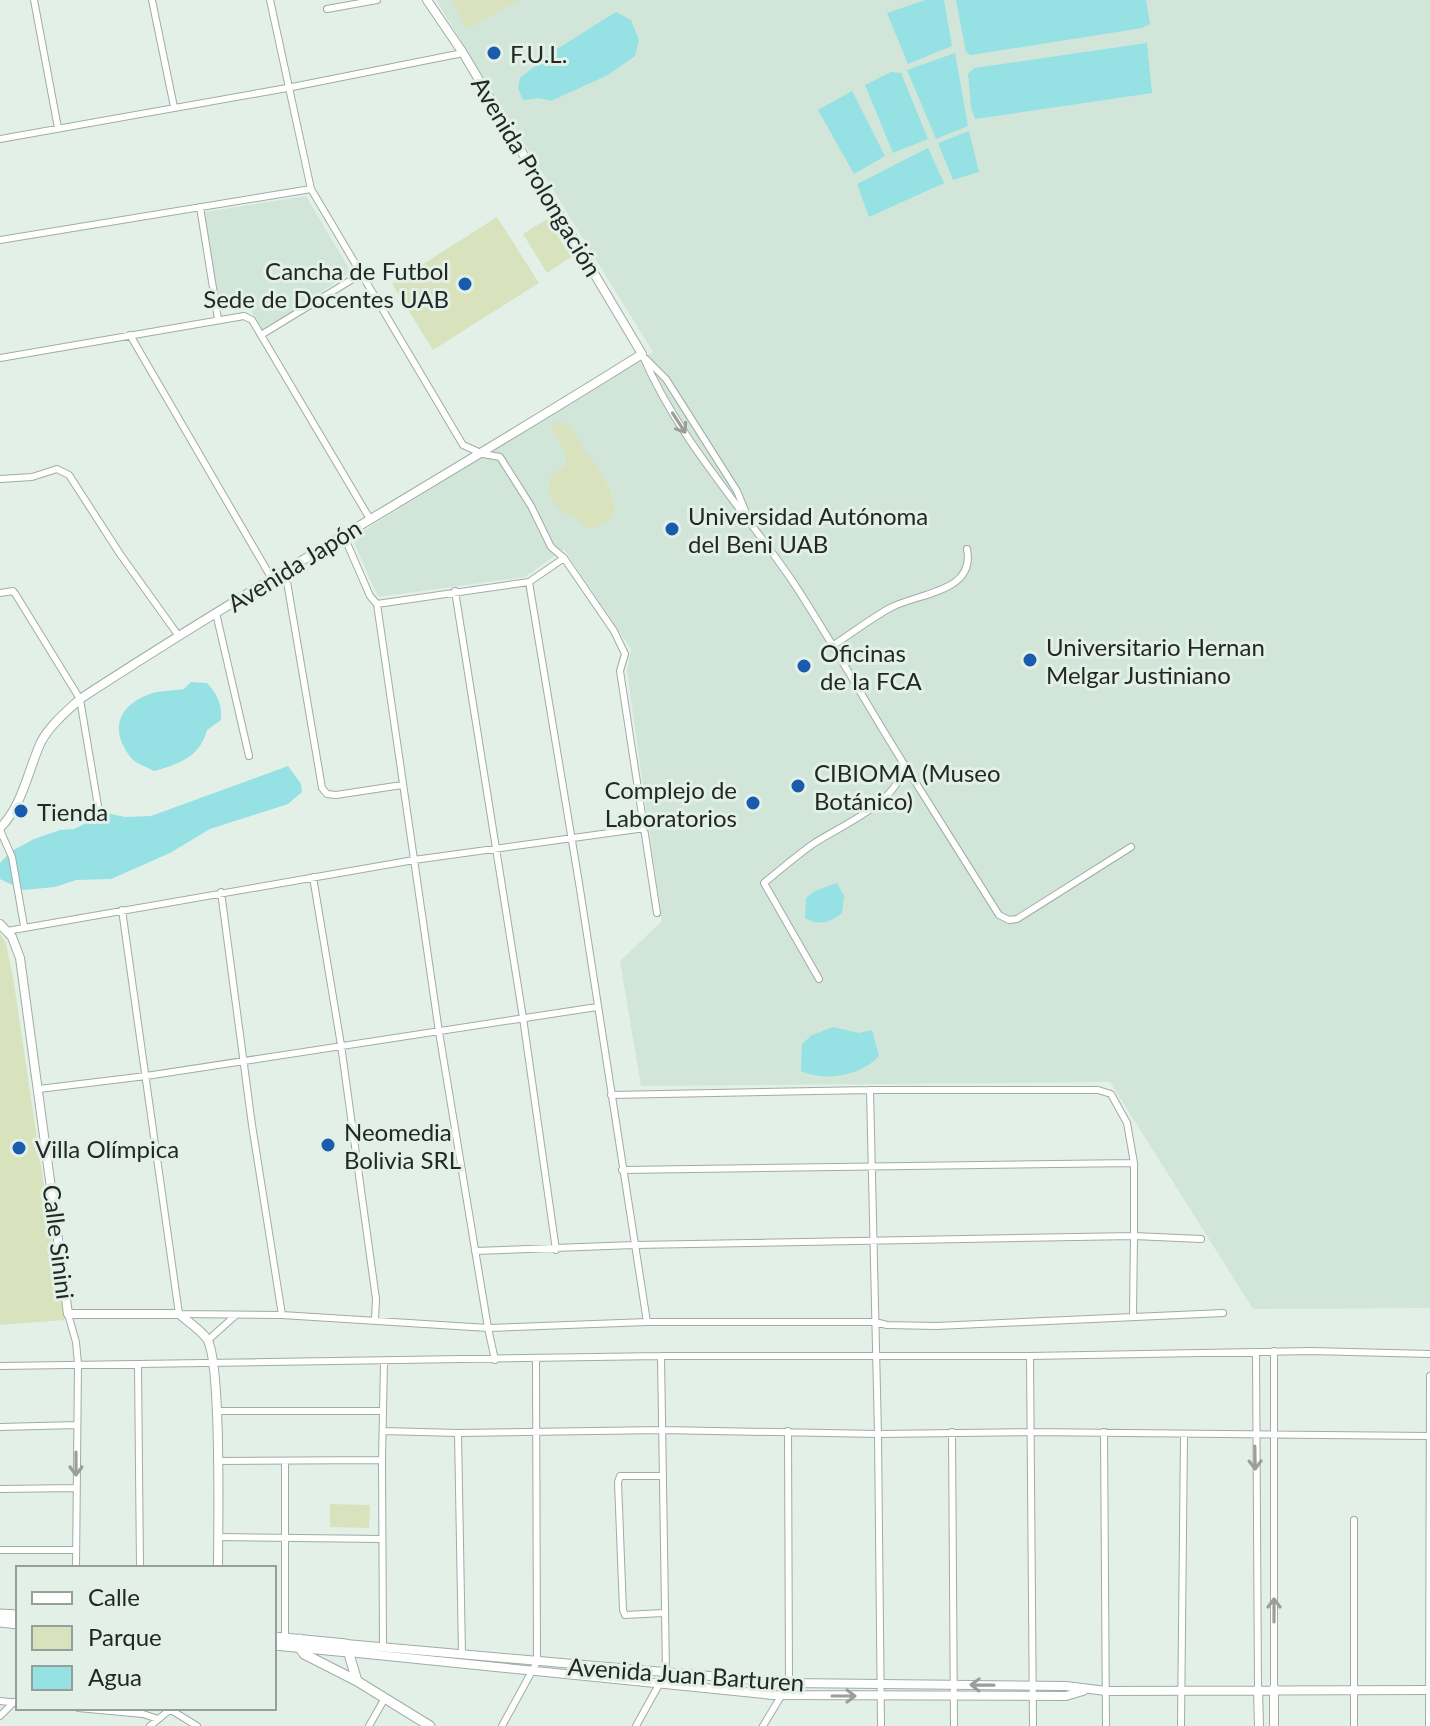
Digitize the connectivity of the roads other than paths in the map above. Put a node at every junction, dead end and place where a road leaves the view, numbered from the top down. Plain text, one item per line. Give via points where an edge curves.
1 (34, 0) edge
2 (152, 0) edge
3 (270, 0) edge
4 (377, 0) edge
5 (427, 0) edge
6 (327, 9) dead end
7 (463, 53) junction
8 (287, 88) junction
9 (174, 107) junction
10 (58, 128) junction
11 (0, 139) edge
12 (311, 189) junction
13 (200, 207) junction
14 (0, 240) edge
15 (361, 274) junction
16 (218, 319) junction
17 (130, 335) junction
18 (261, 335) junction
19 (642, 354) junction
20 (0, 358) edge
21 (483, 454) junction
22 (0, 479) edge
23 (747, 517) junction
24 (370, 519) junction
25 (343, 534) junction
26 (967, 549) dead end
27 (564, 558) junction
28 (285, 570) junction
29 (272, 579) junction
30 (529, 582) junction
31 (455, 591) junction
32 (0, 593) edge
33 (377, 604) junction
34 (216, 613) junction
35 (178, 635) junction
36 (832, 646) junction
37 (80, 699) junction
38 (249, 756) dead end
39 (904, 764) junction
40 (402, 785) junction
41 (99, 812) dead end
42 (645, 828) junction
43 (0, 829) edge
44 (572, 838) junction
45 (1131, 847) dead end
46 (496, 848) junction
47 (414, 860) junction
48 (313, 877) junction
49 (221, 892) junction
50 (122, 910) junction
51 (657, 913) dead end
52 (24, 926) junction
53 (4, 928) edge
54 (819, 979) dead end
55 (597, 1007) junction
56 (523, 1018) junction
57 (439, 1032) junction
58 (341, 1045) junction
59 (244, 1061) junction
60 (146, 1076) junction
61 (39, 1089) junction
62 (870, 1090) junction
63 (611, 1095) junction
64 (1134, 1163) junction
65 (872, 1165) junction
66 (622, 1170) junction
67 (1134, 1236) junction
68 (1201, 1239) dead end
69 (873, 1240) junction
70 (634, 1245) junction
71 (556, 1250) junction
72 (475, 1251) junction
73 (1223, 1313) dead end
74 (68, 1314) junction
75 (179, 1314) junction
76 (236, 1315) junction
77 (282, 1315) junction
78 (1133, 1316) junction
79 (375, 1319) junction
80 (647, 1322) junction
81 (875, 1322) junction
82 (488, 1328) junction
83 (208, 1340) junction
84 (1274, 1351) junction
85 (1256, 1352) junction
86 (1430, 1354) edge
87 (661, 1356) junction
88 (876, 1356) junction
89 (1030, 1356) junction
90 (495, 1360) junction
91 (536, 1360) junction
92 (77, 1361) junction
93 (384, 1362) junction
94 (213, 1363) junction
95 (138, 1365) junction
96 (0, 1366) edge
97 (1430, 1376) edge
98 (216, 1411) junction
99 (383, 1411) junction
100 (77, 1425) junction
101 (0, 1427) edge
102 (662, 1430) junction
103 (383, 1431) junction
104 (788, 1431) junction
105 (536, 1432) junction
106 (952, 1432) junction
107 (1029, 1432) junction
108 (1104, 1432) junction
109 (458, 1433) junction
110 (878, 1434) junction
111 (1255, 1434) junction
112 (1274, 1434) junction
113 (1184, 1435) junction
114 (1430, 1436) edge
115 (382, 1460) junction
116 (217, 1461) junction
117 (285, 1461) junction
118 (661, 1476) junction
119 (76, 1488) junction
120 (0, 1489) edge
121 (1354, 1520) dead end
122 (218, 1537) junction
123 (286, 1539) junction
124 (382, 1539) junction
125 (0, 1550) edge
126 (76, 1550) junction
127 (76, 1566) edge
128 (140, 1566) edge
129 (218, 1566) edge
130 (663, 1613) junction
131 (282, 1640) edge
132 (300, 1644) junction
133 (383, 1647) junction
134 (347, 1648) junction
135 (462, 1654) junction
136 (537, 1662) junction
137 (532, 1672) junction
138 (666, 1672) junction
139 (357, 1681) junction
140 (789, 1683) junction
141 (659, 1685) junction
142 (952, 1685) junction
143 (880, 1686) junction
144 (1274, 1688) junction
145 (1258, 1689) junction
146 (1354, 1689) junction
147 (1180, 1690) junction
148 (1429, 1690) edge
149 (1032, 1691) junction
150 (1106, 1691) junction
151 (782, 1695) junction
152 (880, 1696) junction
153 (953, 1696) junction
154 (385, 1698) junction
155 (0, 1701) edge
156 (16, 1702) edge
157 (100, 1710) edge
158 (171, 1710) edge
159 (173, 1710) edge
160 (0, 1716) edge
161 (158, 1719) junction
162 (150, 1726) edge
163 (197, 1726) edge
164 (369, 1726) edge
165 (430, 1726) edge
166 (502, 1726) edge
167 (636, 1726) edge
168 (763, 1726) edge
169 (881, 1726) edge
170 (954, 1726) edge
171 (1033, 1726) edge
172 (1106, 1726) edge
173 (1181, 1726) edge
174 (1259, 1726) edge
175 (1274, 1726) edge
176 (1354, 1726) edge
177 (1429, 1726) edge

1 - 10 street
2 - 9 street
3 - 8 street
4 - 6 street
5 - 7 street, Avenida Prolongación
7 - 8 street
7 - 19 street, Avenida Prolongación
8 - 9 street
8 - 12 street
9 - 10 street
10 - 11 street
12 - 13 street
12 - 15 street
13 - 14 street
13 - 16 street
15 - 18 street
15 - 21 street via 463,445
16 - 17 street
16 - 18 street via 244,316
17 - 20 street
17 - 29 street
18 - 24 street
19 - 21 street, Avenida Japón
19 - 23 street via 674,392 737,491
19 -> 23 street via 657,389 728,497
21 - 24 street, Avenida Japón
21 - 27 street via 500,457 551,547
22 - 35 street via 57,469 69,475
23 - 36 street
24 - 25 street, Avenida Japón
25 - 28 street, Avenida Japón
25 - 33 street
26 - 36 street via 966,571 949,587 888,609
27 - 30 street
27 - 42 street via 625,654 620,671
28 - 29 street, Avenida Japón
28 - 40 street via 322,788 336,795
29 - 34 street, Avenida Japón
30 - 31 street
30 - 44 street
31 - 33 street
31 - 46 street
32 - 37 street via 13,591
33 - 40 street
34 - 35 street, Avenida Japón
34 - 38 street
35 - 37 street, Avenida Japón
36 - 39 street
37 - 41 street
37 - 43 street, Avenida Japón via 42,740 13,811
39 - 45 street via 999,915 1009,920
39 - 54 street via 902,780 879,803 764,883
40 - 47 street
42 - 44 street
42 - 51 street
43 - 52 street via 12,857
44 - 46 street
44 - 55 street
46 - 47 street
46 - 56 street
47 - 48 street
47 - 57 street
48 - 49 street
48 - 58 street
49 - 50 street
49 - 59 street
50 - 52 street
50 - 60 street
52 - 53 street
53 - 61 street, Calle Sinini via 20,958
55 - 56 street
55 - 63 street
56 - 57 street
56 - 71 street
57 - 58 street
57 - 72 street
58 - 59 street
58 - 79 street
59 - 60 street
59 - 77 street
60 - 61 street
60 - 75 street
61 - 74 street, Calle Sinini
62 - 63 street
62 - 64 street via 1098,1090 1111,1094 1127,1123
62 - 65 street
63 - 66 street
64 - 65 street
64 - 67 street
65 - 66 street
65 - 69 street
66 - 70 street
67 - 68 street
67 - 69 street
67 - 78 street
69 - 70 street
69 - 81 street
70 - 71 street
70 - 80 street
71 - 72 street
72 - 82 street
73 - 78 street
74 - 75 street
74 - 92 street, Calle Sinini
75 - 76 street
75 - 83 street
76 - 77 street
76 - 83 street
77 - 79 street
78 - 81 street via 936,1326
79 - 82 street
80 - 81 street
80 - 82 street
81 - 88 street
82 - 90 street
83 - 94 street
84 - 85 street
84 - 86 street
84 - 112 street
85 - 89 street
85 - 111 street
87 - 88 street
87 - 91 street
87 - 102 street
88 - 89 street
88 - 110 street
89 - 107 street
90 - 91 street
90 - 93 street
91 - 105 street
92 - 95 street
92 - 96 street
92 - 100 street, Calle Sinini
93 - 94 street
93 - 99 street
94 - 95 street
94 - 98 street
95 - 128 street
97 - 114 street
98 - 99 street
98 - 116 street
99 - 103 street
100 - 101 street
100 -> 119 street, Calle Sinini
102 - 104 street
102 - 105 street
102 - 118 street
103 - 109 street
103 - 115 street
104 - 110 street
104 - 140 street
105 - 109 street
105 - 136 street
106 - 107 street
106 - 110 street
106 - 142 street
107 - 108 street
107 - 149 street
108 - 113 street
108 - 150 street
109 - 135 street
110 - 143 street
111 - 112 street
111 - 113 street
111 -> 145 street
112 - 114 street
144 -> 112 street
113 - 147 street
114 - 148 street
115 - 117 street
115 - 124 street
116 - 117 street
116 - 122 street
117 - 123 street
118 - 130 street
118 - 130 street via 620,1476 618,1482 623,1610 625,1615
119 - 120 street
119 - 126 street, Calle Sinini
121 - 146 street
122 - 123 street
122 - 129 street
123 - 124 street
123 - 131 street
124 - 133 street
125 - 126 street
126 - 127 street, Calle Sinini
130 - 138 street
131 - 132 main road, Avenida Juan Barturen
132 - 134 main road, Avenida Juan Barturen
132 - 139 main road via 304,1654
133 - 134 street, Avenida Juan Barturen
133 - 135 street, Avenida Juan Barturen
134 - 137 street, Avenida Juan Barturen
134 - 139 main road
135 - 136 street, Avenida Juan Barturen
136 - 137 street
136 - 138 street, Avenida Juan Barturen
137 - 141 street, Avenida Juan Barturen
137 - 166 street
138 - 140 street, Avenida Juan Barturen
138 - 141 street
139 - 154 main road
140 - 143 street, Avenida Juan Barturen
140 - 151 street
141 - 151 street, Avenida Juan Barturen
141 - 167 street
142 - 143 street, Avenida Juan Barturen
149 -> 142 street, Avenida Juan Barturen
142 - 153 street
143 - 152 street
144 - 145 street, Avenida Juan Barturen
144 - 146 street, Avenida Juan Barturen
144 - 175 street
145 - 147 street, Avenida Juan Barturen
145 - 174 street
146 - 148 street, Avenida Juan Barturen
146 - 176 street
147 - 150 street, Avenida Juan Barturen
147 - 173 street
148 - 177 street
149 - 150 street, Avenida Juan Barturen via 1066,1686
149 - 153 street, Avenida Juan Barturen
149 - 171 street
150 - 172 street
151 -> 152 street, Avenida Juan Barturen
151 - 168 street
152 - 153 street, Avenida Juan Barturen
152 - 169 street
153 - 170 street
154 - 164 street
154 - 165 main road
155 - 156 street
156 - 160 street
157 - 161 street
158 - 161 street
159 - 163 street
161 - 162 street

